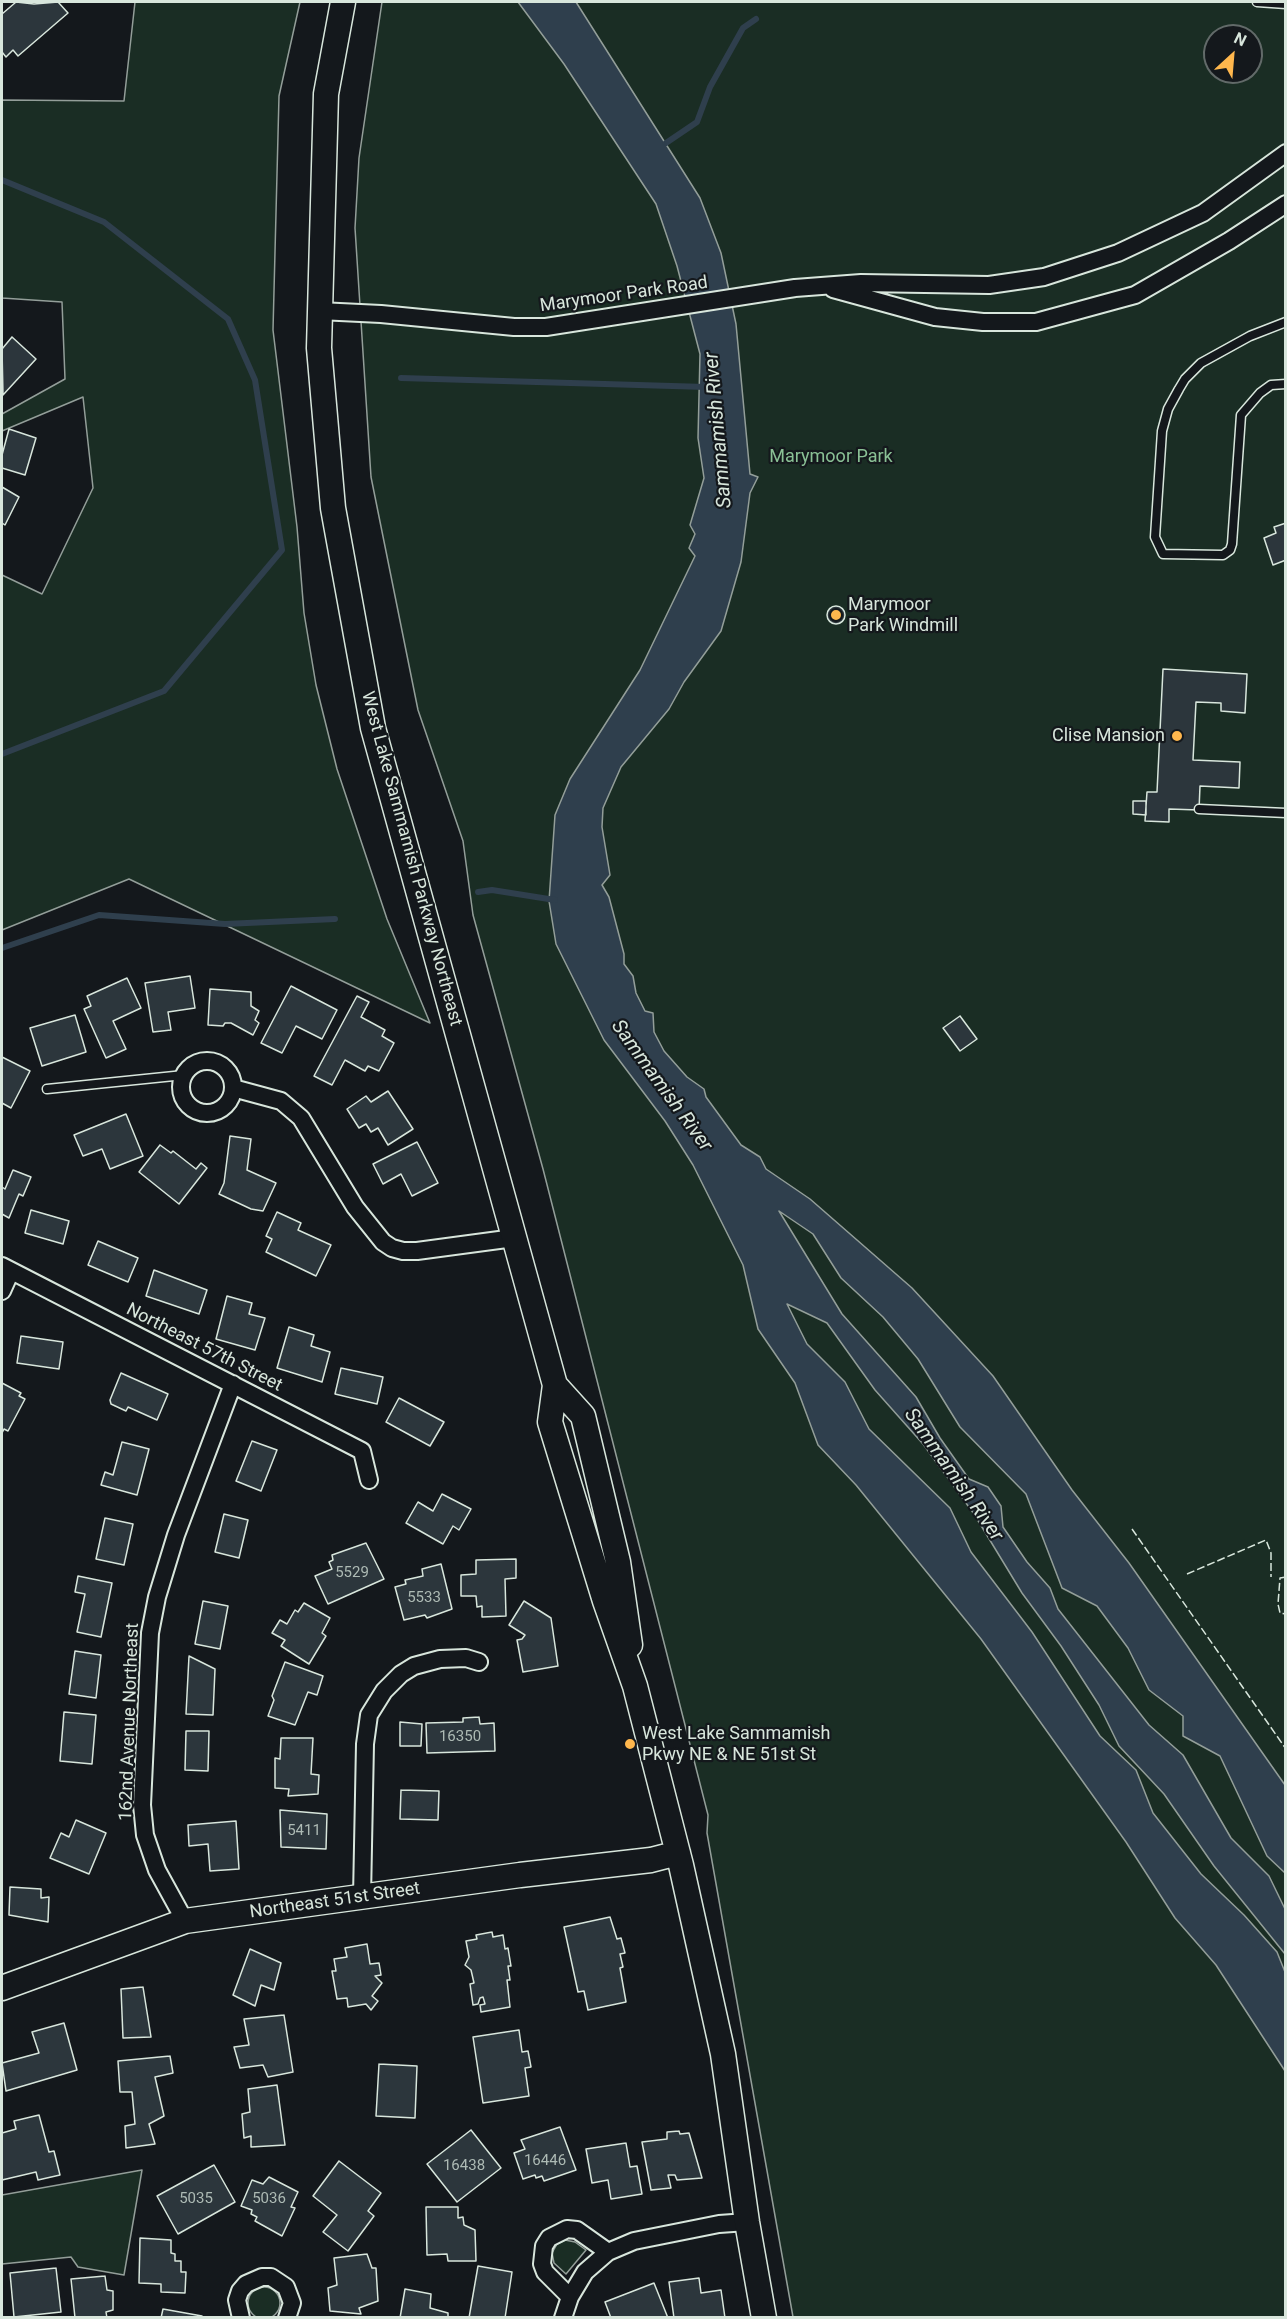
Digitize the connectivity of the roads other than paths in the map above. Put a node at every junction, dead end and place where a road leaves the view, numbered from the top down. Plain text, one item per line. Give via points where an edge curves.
1 (343, 2) edge
2 (1257, 2) edge
3 (1286, 4) edge
4 (1286, 153) edge
5 (1286, 204) edge
6 (826, 287) junction
7 (319, 310) junction
8 (1286, 322) edge
9 (1286, 384) edge
10 (1199, 809) dead end
11 (1286, 813) edge
12 (184, 1075) junction
13 (234, 1088) junction
14 (48, 1089) dead end
15 (514, 1238) junction
16 (6, 1269) edge
17 (2, 1291) edge
18 (233, 1384) junction
19 (555, 1385) junction
20 (369, 1480) dead end
21 (479, 1662) dead end
22 (635, 1686) junction
23 (678, 1852) junction
24 (362, 1897) junction
25 (185, 1921) junction
26 (2, 1988) edge
27 (747, 2222) junction
28 (608, 2252) junction
29 (570, 2297) junction
30 (241, 2318) edge
31 (287, 2318) edge
32 (563, 2318) edge
33 (764, 2318) edge

1 - 7 main road, West Lake Sammamish Parkway Northeast via 326,94
2 - 3 lane
4 - 6 street, Marymoor Park Road via 1203,213 1118,253 1044,277 989,285 861,283
5 - 6 street, Marymoor Park Road via 1135,295 1036,322 983,322 935,316
6 - 7 street, Marymoor Park Road via 754,294 582,324 514,327
7 - 15 main road, West Lake Sammamish Parkway Northeast via 333,508 373,728
8 - 9 lane via 1250,336 1201,363 1185,379 1168,409 1162,431 1155,537 1163,554 1223,555 1230,550 1241,415 1271,385
10 - 11 lane
12 - 13 street via 194,1064 212,1061 227,1070
12 - 13 street via 182,1096 201,1113 225,1107
12 - 14 lane
13 - 15 street via 281,1101 301,1118 355,1207 382,1242 392,1248 417,1251
15 - 19 main road, West Lake Sammamish Parkway Northeast
16 - 17 street
16 - 18 street, Northeast 57th Street
18 - 20 street, Northeast 57th Street via 362,1451
18 - 25 street, 162nd Avenue Northeast via 176,1535 150,1633 142,1804 145,1835 157,1870
19 - 22 main road, West Lake Sammamish Parkway Northeast via 550,1422
19 - 22 main road, West Lake Sammamish Parkway Northeast via 583,1416 625,1597
21 - 24 street via 440,1659 414,1666 384,1691 369,1715
22 - 23 main road, West Lake Sammamish Parkway Northeast
23 - 24 main road, Northeast 51st Street via 651,1860
23 - 27 main road, West Lake Sammamish Parkway Northeast via 723,2054
24 - 25 main road, Northeast 51st Street
25 - 26 main road, Northeast 51st Street
27 - 28 street via 634,2241
27 - 33 main road, West Lake Sammamish Parkway Northeast
28 - 29 street via 585,2272
28 - 29 street via 577,2230 567,2229 549,2238 542,2264
29 - 32 street
30 - 31 street via 237,2300 240,2291 262,2277 271,2277 286,2287 292,2303

